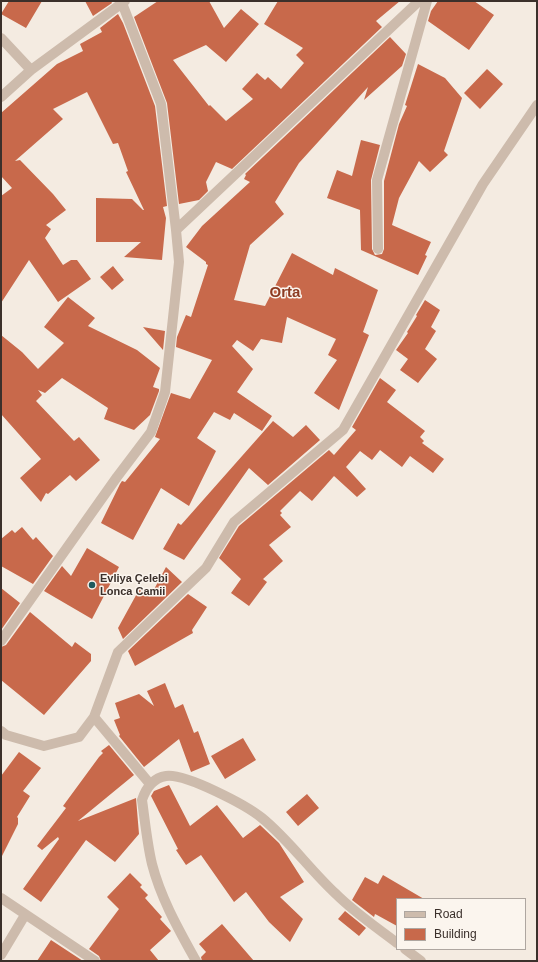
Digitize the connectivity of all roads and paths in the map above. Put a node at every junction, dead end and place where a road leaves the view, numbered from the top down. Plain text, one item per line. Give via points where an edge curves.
1 (419, 1) edge
2 (427, 1) edge
3 (124, 2) edge
4 (1, 38) edge
5 (31, 70) junction
6 (1, 97) edge
7 (537, 105) edge
8 (176, 230) junction
9 (378, 249) dead end
10 (1, 641) edge
11 (94, 717) junction
12 (1, 731) edge
13 (150, 784) junction
14 (1, 898) edge
15 (25, 915) junction
16 (396, 942) edge
17 (406, 950) edge
18 (1, 955) edge
19 (95, 961) edge
20 (196, 961) edge
21 (421, 961) edge

1 - 8 street
2 - 9 street via 377,180
3 - 5 street
3 - 8 street via 161,104
4 - 5 street
5 - 6 street
7 - 11 street via 482,184 343,430 234,522 206,568 118,652
8 - 10 street via 179,262 165,392 151,432
11 - 12 street via 79,737 44,746 6,735
11 - 13 street
13 - 16 street via 158,778 176,776 214,790 244,806 279,833 358,915
13 - 20 street via 142,800 152,863 171,916
14 - 15 street
15 - 18 street
15 - 19 street
17 - 21 street

